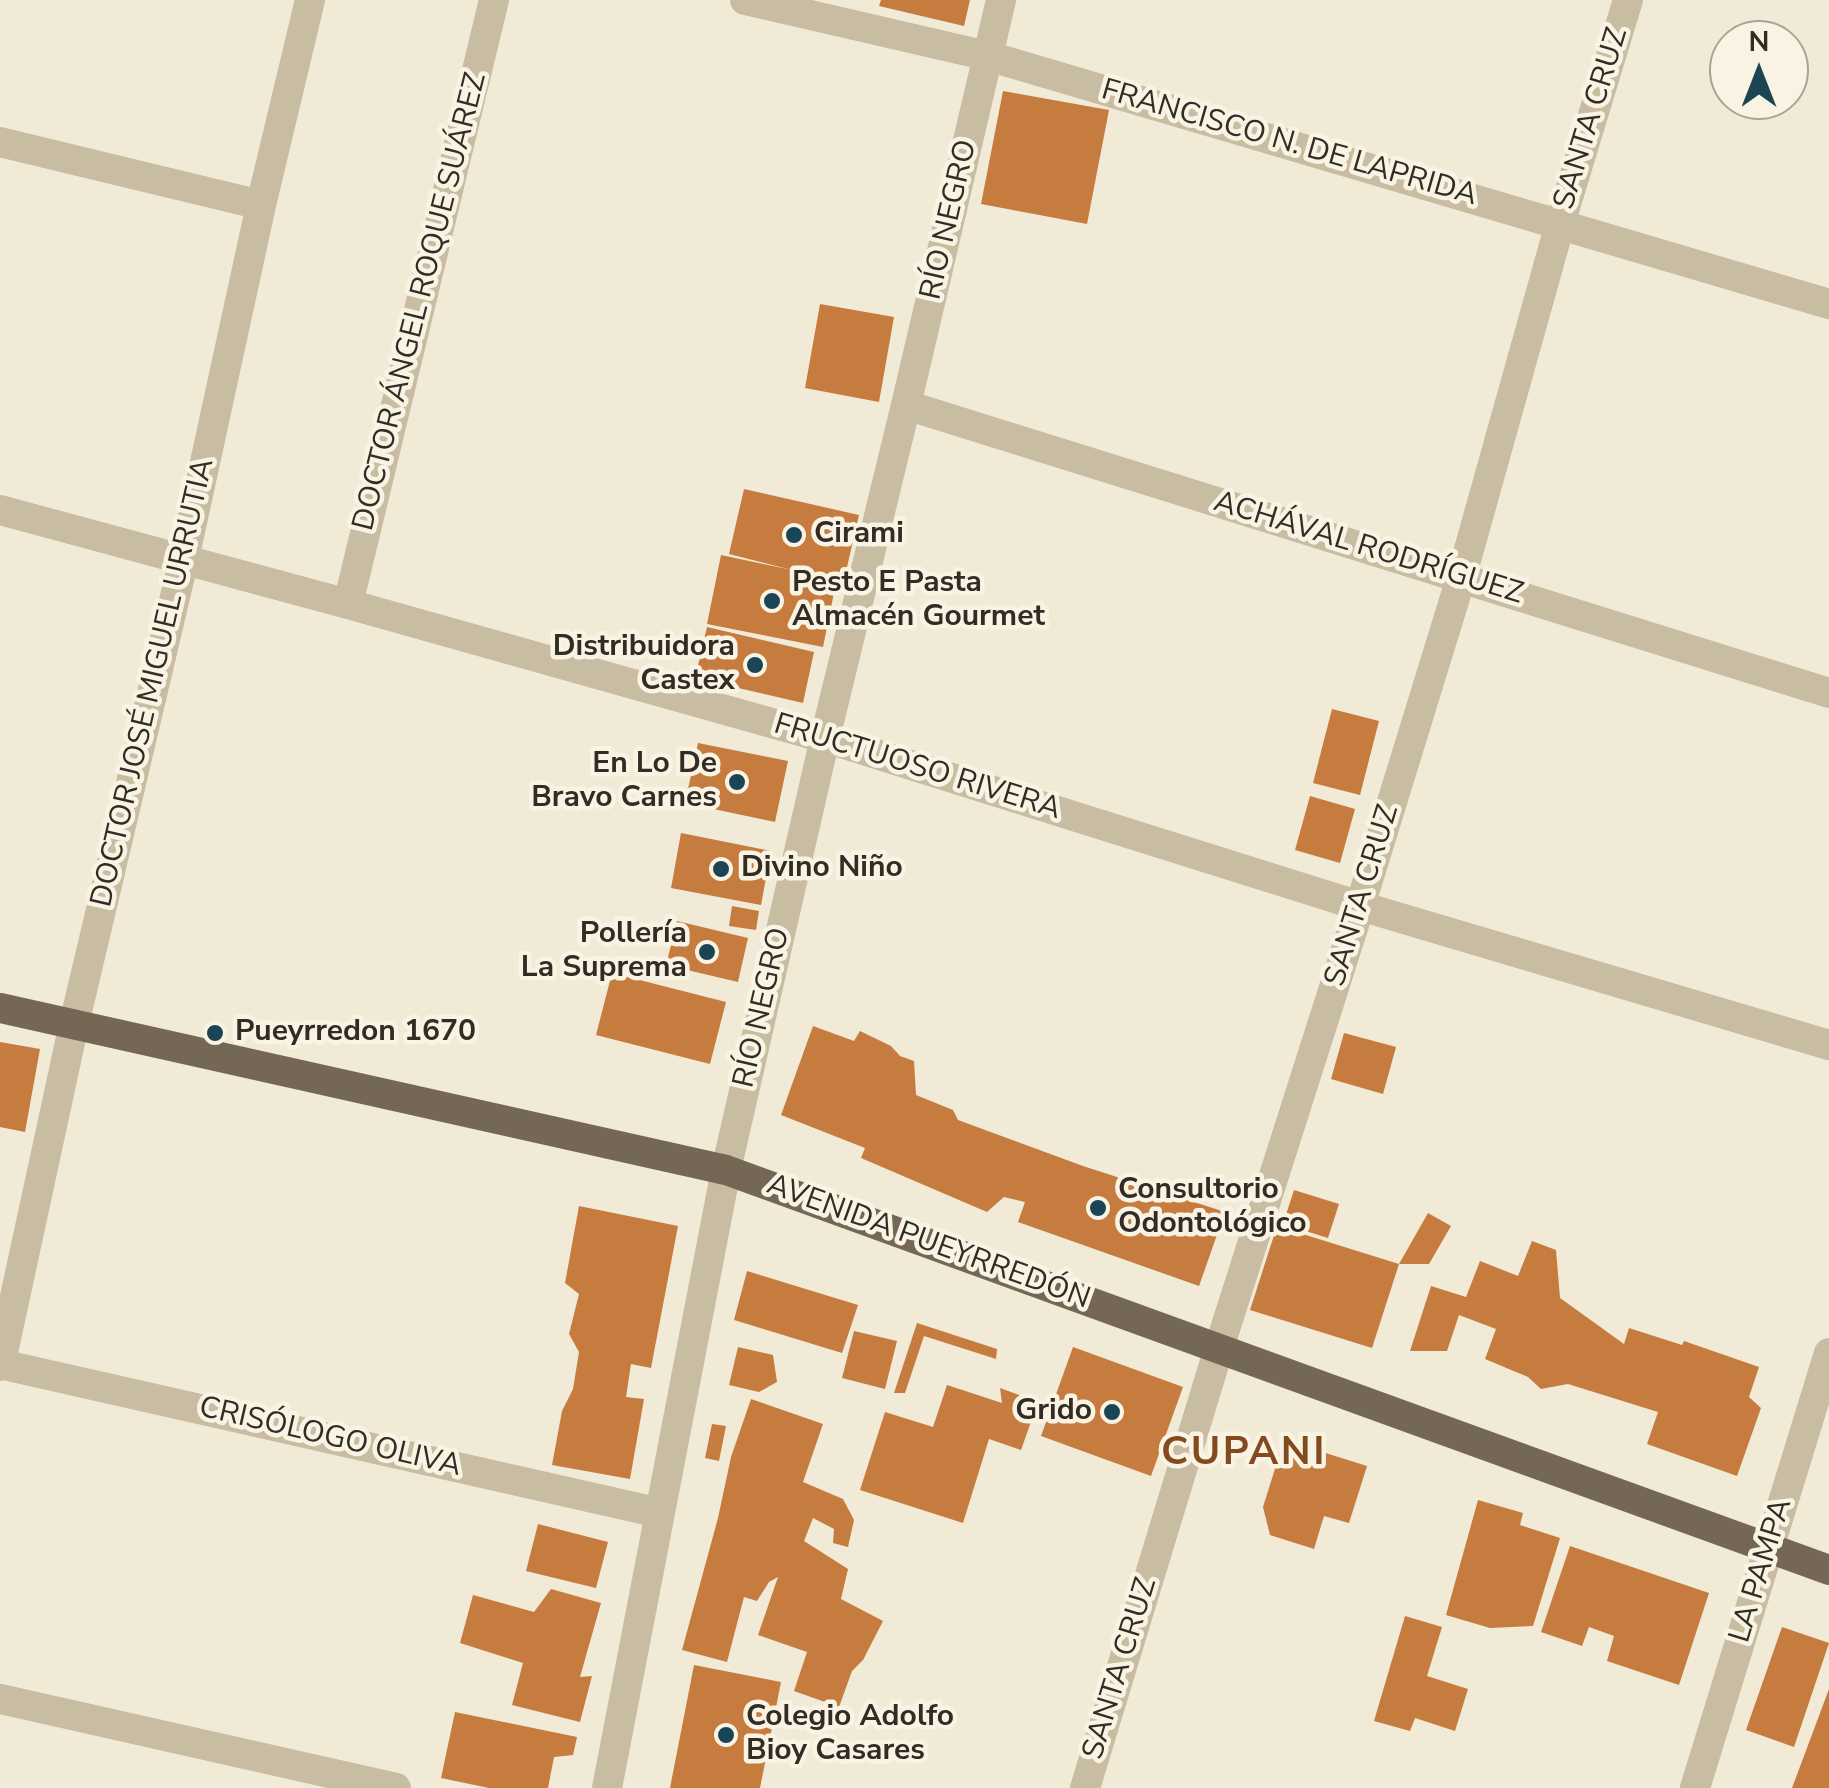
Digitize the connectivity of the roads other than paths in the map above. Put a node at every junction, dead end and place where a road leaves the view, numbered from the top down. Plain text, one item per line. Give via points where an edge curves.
1 (310, 0) edge
2 (494, 0) edge
3 (745, 0) edge
4 (1001, 0) edge
5 (1628, 0) edge
6 (988, 56) junction
7 (0, 142) edge
8 (260, 204) junction
9 (1560, 224) junction
10 (1829, 304) edge
11 (906, 406) junction
12 (0, 510) edge
13 (184, 559) junction
14 (1461, 578) junction
15 (348, 604) junction
16 (1829, 693) edge
17 (825, 738) junction
18 (1360, 906) junction
19 (0, 1008) edge
20 (74, 1024) junction
21 (1829, 1045) edge
22 (726, 1170) junction
23 (1218, 1348) junction
24 (1829, 1353) edge
25 (0, 1365) edge
26 (660, 1513) junction
27 (1769, 1547) junction
28 (1829, 1570) edge
29 (0, 1700) edge
30 (396, 1788) edge
31 (607, 1788) edge
32 (1085, 1788) edge
33 (1695, 1788) edge

1 - 8 street, DOCTOR JOSÉ MIGUEL URRUTIA
2 - 15 street, DOCTOR ÁNGEL ROQUE SUÁREZ
3 - 6 street, FRANCISCO N. DE LAPRIDA
4 - 6 street, RÍO NEGRO
5 - 9 street, SANTA CRUZ
6 - 9 street, FRANCISCO N. DE LAPRIDA
6 - 11 street, RÍO NEGRO
7 - 8 street
8 - 13 street, DOCTOR JOSÉ MIGUEL URRUTIA
9 - 10 street, FRANCISCO N. DE LAPRIDA
9 - 14 street, SANTA CRUZ
11 - 14 street, ACHÁVAL RODRÍGUEZ
11 - 17 street, RÍO NEGRO
12 - 13 street, FRUCTUOSO RIVERA
13 - 15 street, FRUCTUOSO RIVERA
13 - 20 street, DOCTOR JOSÉ MIGUEL URRUTIA
14 - 16 street, ACHÁVAL RODRÍGUEZ
14 - 18 street, SANTA CRUZ
15 - 17 street, FRUCTUOSO RIVERA
17 - 18 street, FRUCTUOSO RIVERA
17 - 22 street, RÍO NEGRO
18 - 21 street, FRUCTUOSO RIVERA
18 - 23 street, SANTA CRUZ
19 - 20 main road, AVENIDA PUEYRREDÓN
20 - 22 main road, AVENIDA PUEYRREDÓN
20 - 25 street, DOCTOR JOSÉ MIGUEL URRUTIA
22 - 23 main road, AVENIDA PUEYRREDÓN
22 - 26 street, RÍO NEGRO
23 - 27 main road, AVENIDA PUEYRREDÓN
23 - 32 street, SANTA CRUZ
24 - 27 street, LA PAMPA
25 - 26 street, CRISÓLOGO OLIVA
26 - 31 street, RÍO NEGRO
27 - 28 main road, AVENIDA PUEYRREDÓN
27 - 33 street, LA PAMPA
29 - 30 street

